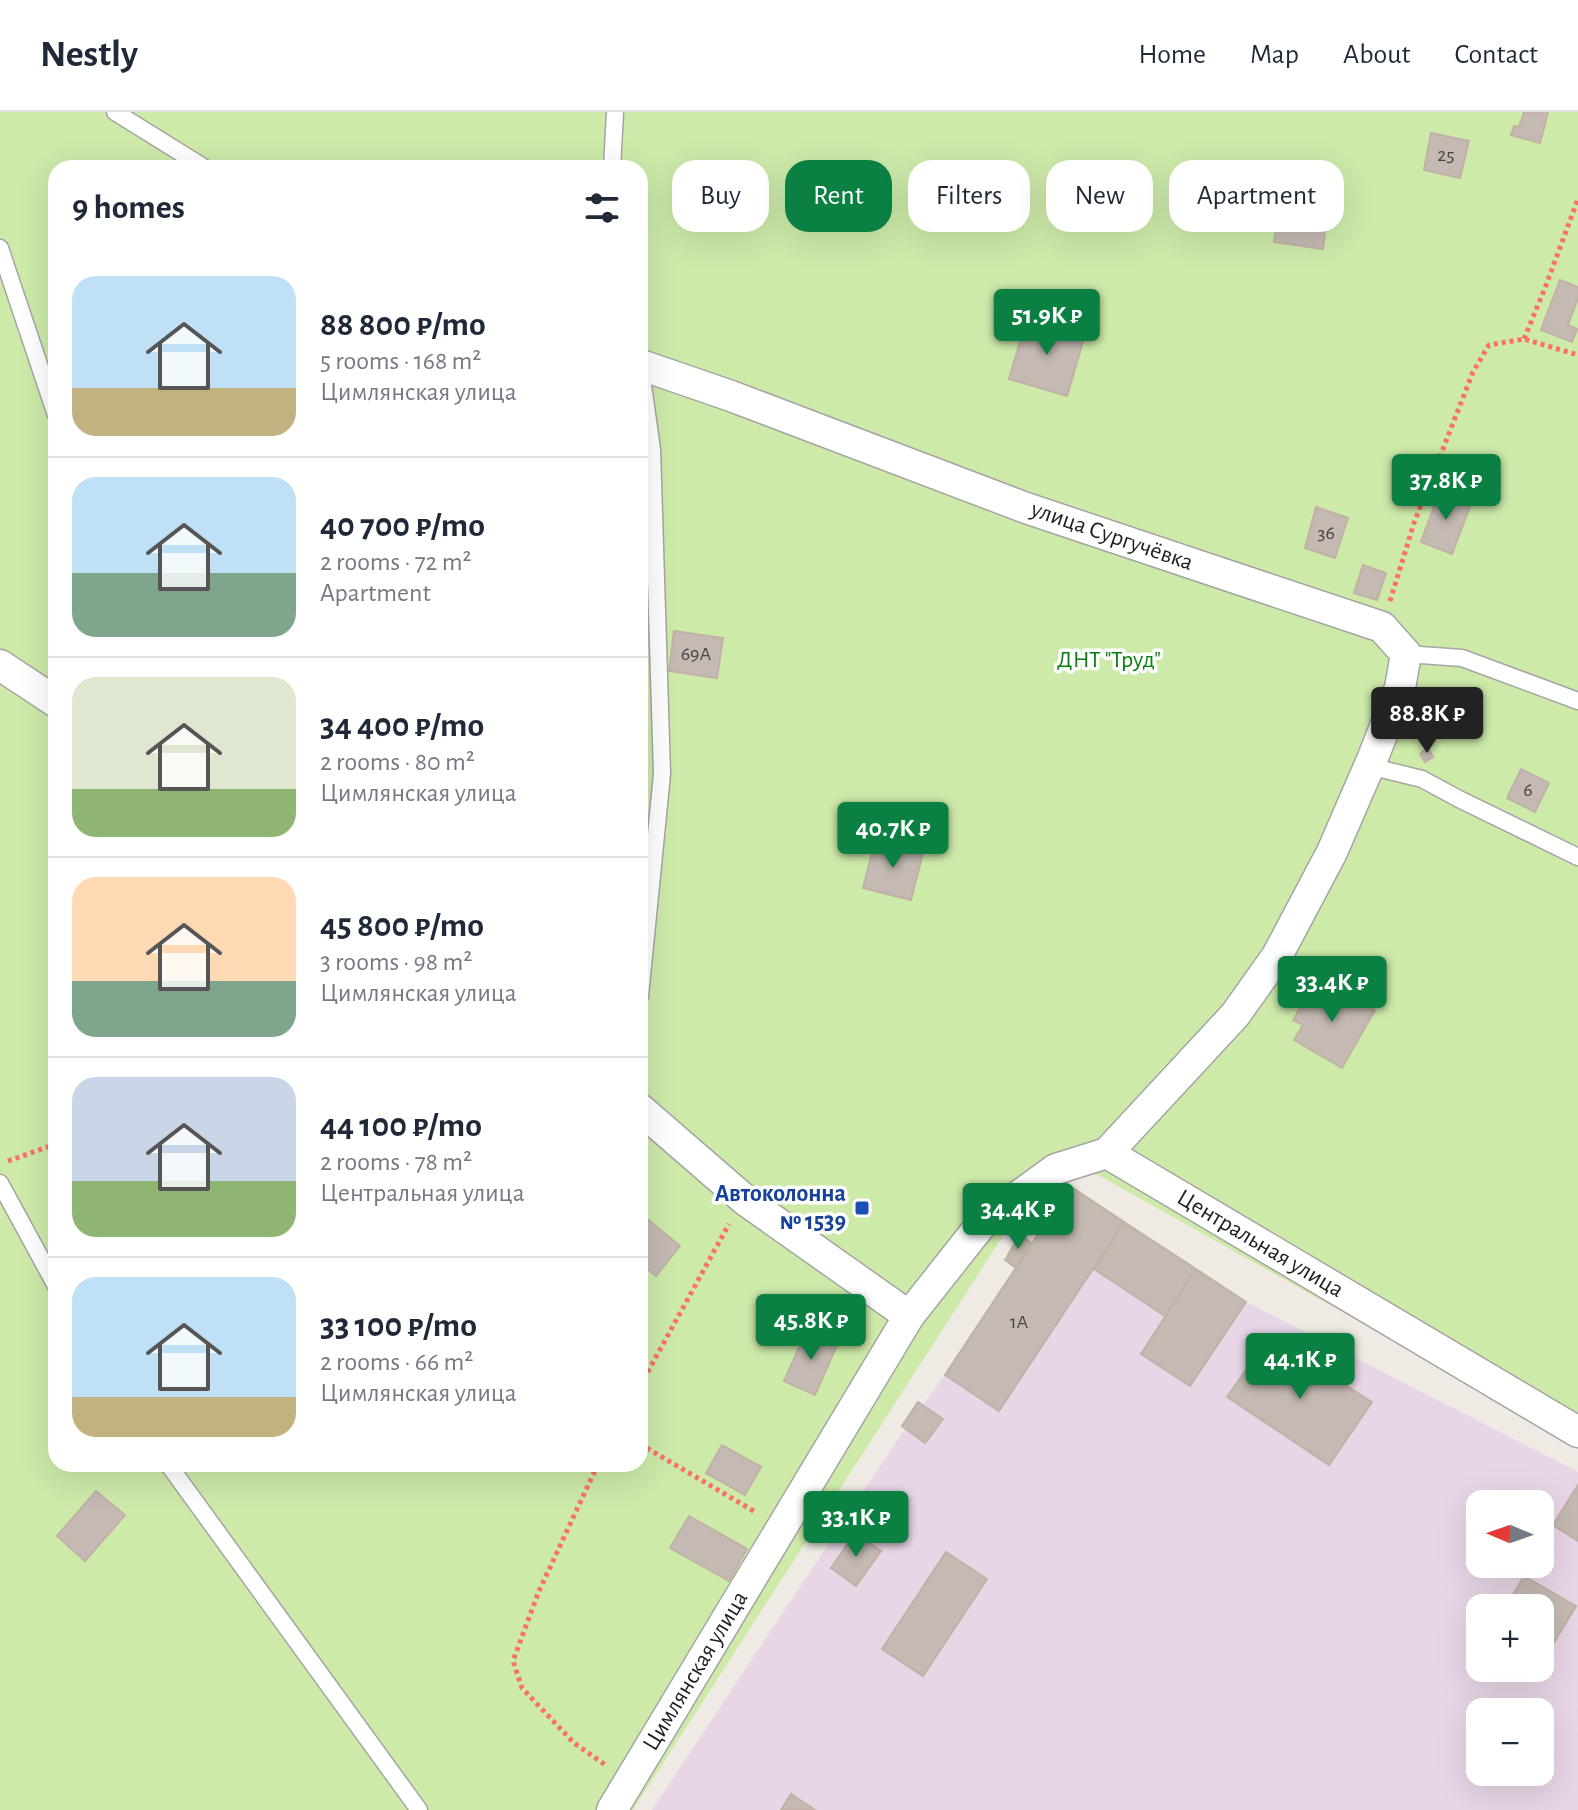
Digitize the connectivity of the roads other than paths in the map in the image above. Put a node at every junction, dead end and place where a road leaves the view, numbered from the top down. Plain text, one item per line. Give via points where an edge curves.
1 (115, 112) edge
2 (615, 112) edge
3 (192, 160) edge
4 (612, 160) edge
5 (0, 248) edge
6 (648, 367) edge
7 (48, 391) edge
8 (648, 421) edge
9 (1406, 654) junction
10 (0, 665) edge
11 (48, 697) edge
12 (1578, 701) edge
13 (1369, 766) junction
14 (1578, 857) edge
15 (648, 915) edge
16 (648, 1116) edge
17 (1107, 1153) junction
18 (0, 1183) edge
19 (48, 1271) edge
20 (909, 1316) junction
21 (1578, 1432) edge
22 (174, 1472) edge
23 (419, 1810) edge
24 (612, 1810) edge

1 - 3 lane
2 - 4 lane
5 - 7 lane
6 - 9 street, улица Сургучёвка via 1026,508 1382,627
8 - 15 lane via 662,774
9 - 12 lane via 1462,658
9 - 13 street, Цимлянская улица via 1400,688
10 - 11 street
13 - 14 lane via 1422,779
13 - 17 street, Цимлянская улица via 1332,852 1277,956 1235,1015
16 - 20 street via 745,1200
17 - 20 street, Цимлянская улица via 1056,1169 984,1221
17 - 21 street, Центральная улица
18 - 19 lane
20 - 24 street, Цимлянская улица
22 - 23 lane

